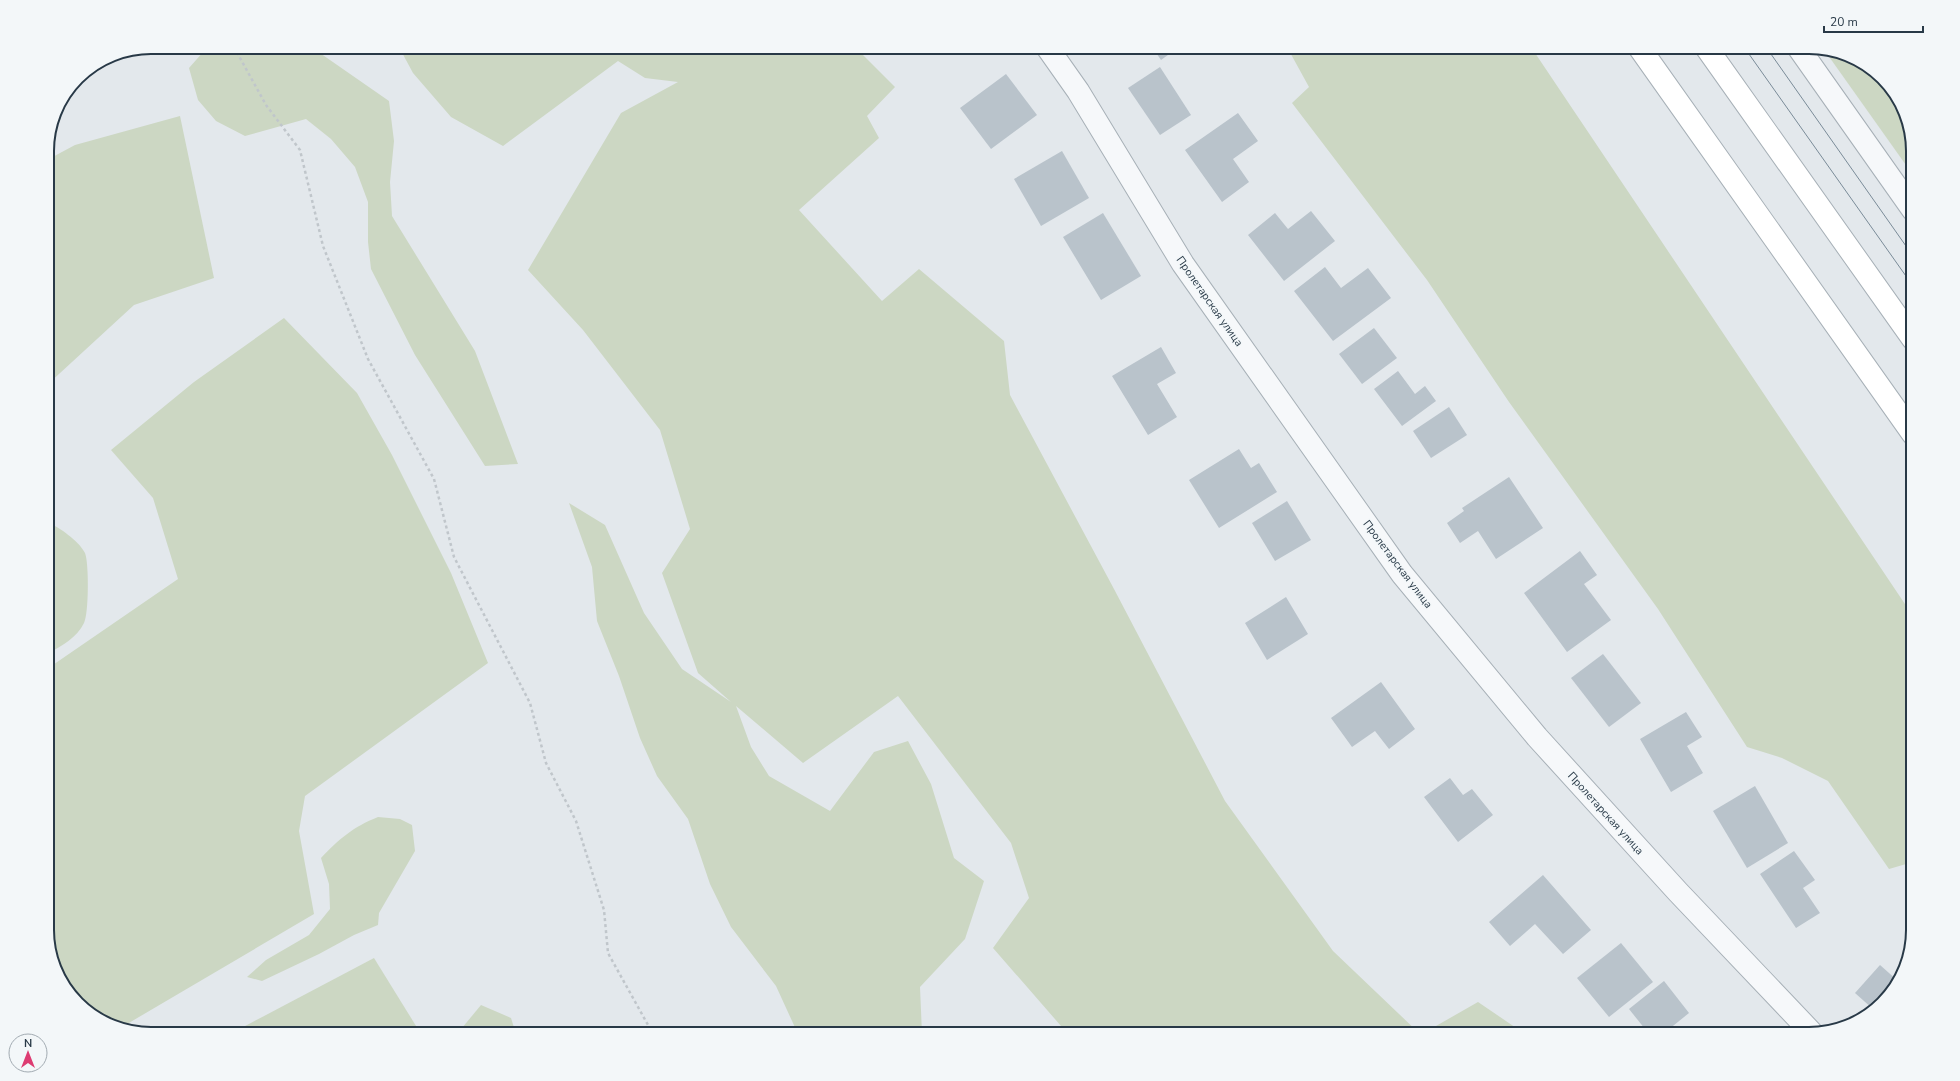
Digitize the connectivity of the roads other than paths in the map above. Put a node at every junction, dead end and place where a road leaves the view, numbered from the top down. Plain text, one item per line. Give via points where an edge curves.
1 (1052, 54) edge
2 (1643, 54) edge
3 (1711, 54) edge
4 (1803, 54) edge
5 (1906, 200) edge
6 (1906, 329) edge
7 (1906, 424) edge
8 (1806, 1027) edge

1 - 8 street, Пролетарская улица via 1078,91 1183,264 1402,574 1537,737 1678,892
2 - 7 main road
3 - 6 main road
4 - 5 street

